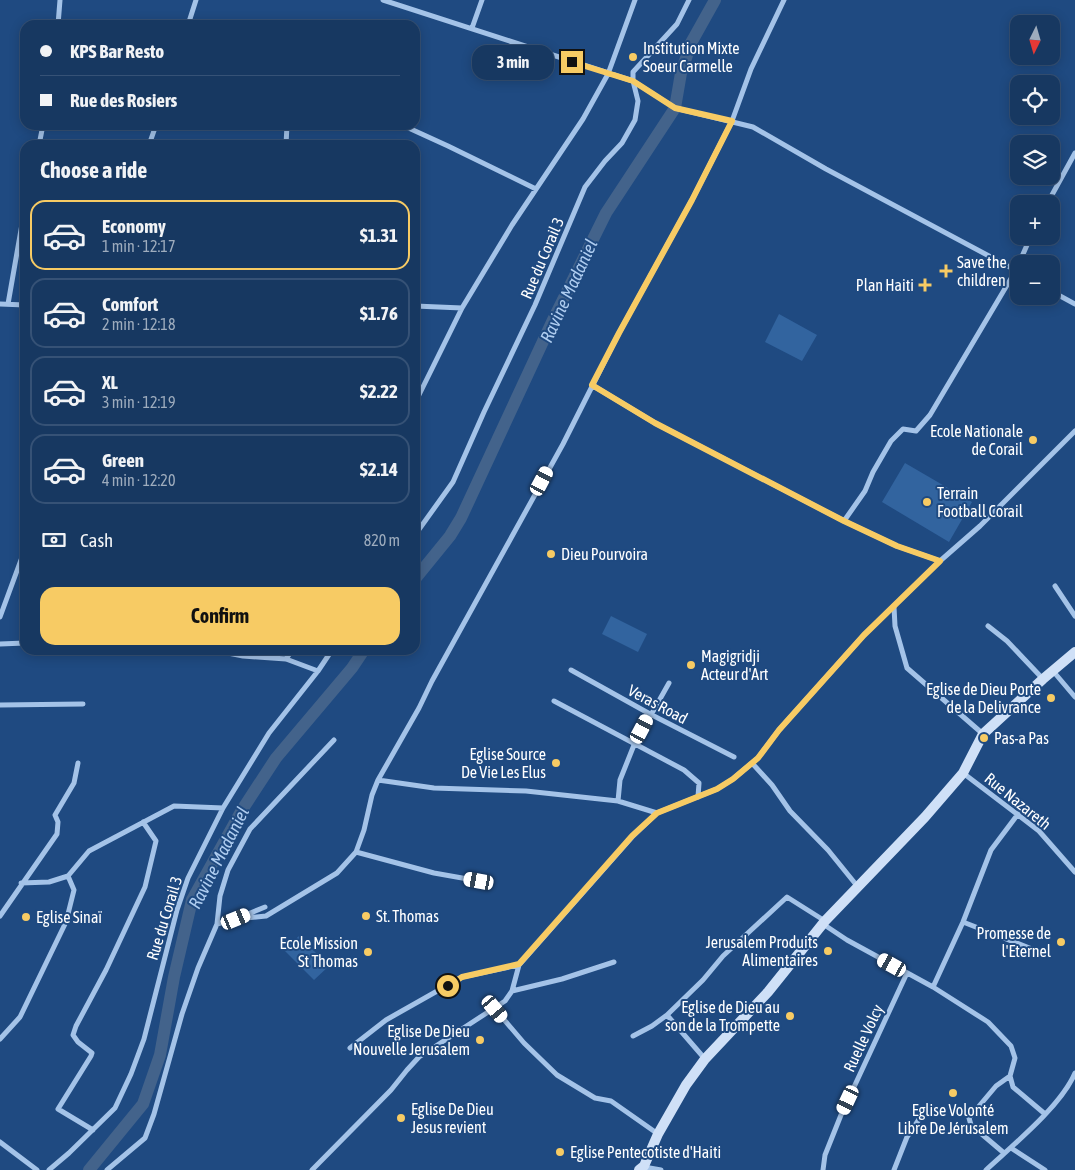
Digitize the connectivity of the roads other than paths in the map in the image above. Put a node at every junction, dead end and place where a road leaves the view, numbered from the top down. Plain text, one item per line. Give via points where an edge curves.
1 (60, 0) edge
2 (196, 0) edge
3 (383, 0) edge
4 (482, 0) edge
5 (635, 0) edge
6 (689, 0) edge
7 (784, 0) edge
8 (58, 20) edge
9 (190, 20) edge
10 (472, 28) junction
11 (608, 74) junction
12 (633, 81) junction
13 (732, 121) junction
14 (413, 130) edge
15 (1075, 153) edge
16 (536, 189) junction
17 (1052, 195) edge
18 (20, 236) edge
19 (1010, 267) edge
20 (1010, 283) edge
21 (1060, 296) edge
22 (0, 304) edge
23 (8, 304) junction
24 (1075, 304) edge
25 (20, 305) edge
26 (420, 306) edge
27 (462, 308) junction
28 (592, 385) junction
29 (420, 392) edge
30 (1075, 432) edge
31 (844, 521) junction
32 (420, 528) edge
33 (940, 561) junction
34 (20, 563) edge
35 (1055, 586) dead end
36 (894, 607) junction
37 (1075, 616) edge
38 (0, 617) edge
39 (988, 626) dead end
40 (20, 643) edge
41 (0, 644) edge
42 (1075, 652) edge
43 (238, 655) edge
44 (289, 655) edge
45 (329, 655) edge
46 (286, 659) junction
47 (571, 670) dead end
48 (318, 671) junction
49 (1053, 671) junction
50 (1043, 679) junction
51 (669, 683) dead end
52 (1075, 697) edge
53 (554, 701) dead end
54 (83, 704) dead end
55 (0, 705) edge
56 (650, 714) junction
57 (984, 734) junction
58 (334, 740) dead end
59 (634, 745) junction
60 (734, 757) dead end
61 (78, 763) dead end
62 (752, 763) junction
63 (963, 773) junction
64 (378, 780) junction
65 (698, 797) junction
66 (618, 802) junction
67 (223, 808) junction
68 (657, 813) junction
69 (1018, 814) junction
70 (143, 822) junction
71 (356, 852) junction
72 (1075, 872) edge
73 (68, 876) junction
74 (479, 881) dead end
75 (21, 883) junction
76 (858, 888) junction
77 (265, 907) dead end
78 (0, 916) edge
79 (236, 919) junction
80 (824, 922) junction
81 (963, 922) junction
82 (217, 924) junction
83 (1037, 951) dead end
84 (614, 962) dead end
85 (519, 964) junction
86 (907, 973) junction
87 (934, 987) junction
88 (512, 992) junction
89 (495, 1009) junction
90 (667, 1015) junction
91 (633, 1036) dead end
92 (0, 1040) edge
93 (350, 1048) dead end
94 (706, 1059) junction
95 (1075, 1073) edge
96 (1010, 1076) junction
97 (1045, 1114) junction
98 (922, 1115) dead end
99 (93, 1130) junction
100 (658, 1134) junction
101 (0, 1142) edge
102 (1011, 1148) junction
103 (1004, 1153) junction
104 (641, 1168) edge
105 (37, 1170) edge
106 (50, 1170) edge
107 (107, 1170) edge
108 (312, 1170) edge
109 (661, 1170) edge
110 (823, 1170) edge
111 (894, 1170) edge
112 (986, 1170) edge
113 (1045, 1170) edge

1 - 8 street
2 - 9 street
3 - 10 street
4 - 10 street
5 - 11 street
6 - 12 street via 677,24 633,72
7 - 13 street via 751,69
10 - 11 street
11 - 12 street
11 - 16 street via 583,119
12 - 13 street via 675,108
12 - 32 street, Rue du Corail 3 via 638,101 635,120 622,143 585,187 535,305 453,482
13 - 19 street via 753,127
13 - 28 street
14 - 16 street
15 - 17 street
16 - 27 street
18 - 23 street
20 - 31 street via 930,415 916,431 903,429 891,441 865,491
21 - 24 street
22 - 23 street
23 - 25 street
26 - 27 street
27 - 29 street
28 - 31 street via 655,423
28 - 64 street via 563,444
30 - 33 street
31 - 33 street via 897,546
33 - 36 street
34 - 38 street
35 - 37 street
36 - 57 street via 895,626 908,668
36 - 62 street via 864,635
39 - 50 street via 1007,640
40 - 41 street
42 - 49 street
43 - 46 street
44 - 46 street
45 - 48 street, Rue du Corail 3
46 - 48 street
47 - 56 street, Veras Road
48 - 67 street, Rue du Corail 3 via 268,733
49 - 50 street
49 - 52 street
50 - 57 street
51 - 56 street
53 - 59 street
54 - 55 street
56 - 59 street
56 - 60 street, Veras Road
57 - 63 street
58 - 82 street via 250,829 228,870 220,896
59 - 65 street via 684,770 699,783
59 - 66 street via 620,780
61 - 75 street via 74,783 55,815 57,834
62 - 65 street via 733,779
62 - 76 street
63 - 69 street, Rue Nazareth
63 - 76 street
64 - 66 street via 434,788 509,789
64 - 71 street
65 - 68 street
66 - 68 street
67 - 70 street via 174,806
67 - 99 street, Rue du Corail 3 via 176,910 144,1039 131,1074 114,1108
68 - 85 street via 632,836
69 - 72 street, Rue Nazareth via 1039,830
69 - 81 street via 991,850
70 - 73 street via 89,852
70 - 99 street via 156,842 145,887 76,1026 73,1035 92,1053 58,1109
71 - 74 street via 434,873
71 - 79 street via 337,873 266,916
73 - 75 street via 49,882
73 - 92 street via 74,890 66,922 20,1017
75 - 78 street
76 - 80 street
77 - 79 street
79 - 82 street
80 - 86 street via 847,940
80 - 90 street via 787,897 723,956
80 - 94 street via 768,992
81 - 83 street
81 - 87 street
82 - 107 street via 182,1014 145,1138
84 - 88 street via 562,980
85 - 88 street
85 - 93 street via 462,977 386,1020
86 - 87 street
86 - 110 street, Ruelle Volcy via 841,1115 825,1155
87 - 96 street via 988,1022 1011,1046 1015,1058
88 - 89 street
89 - 100 street via 557,1075 595,1098 610,1101
89 - 108 street via 419,1057
90 - 91 street
90 - 94 street
94 - 100 street via 686,1085
95 - 97 street
96 - 97 street via 1013,1087
96 - 103 street via 996,1086 969,1118 971,1125
97 - 102 street
98 - 111 street via 907,1137
99 - 106 street, Rue du Corail 3
100 - 104 street
101 - 105 street
102 - 103 street
102 - 113 street
103 - 112 street
104 - 109 street

